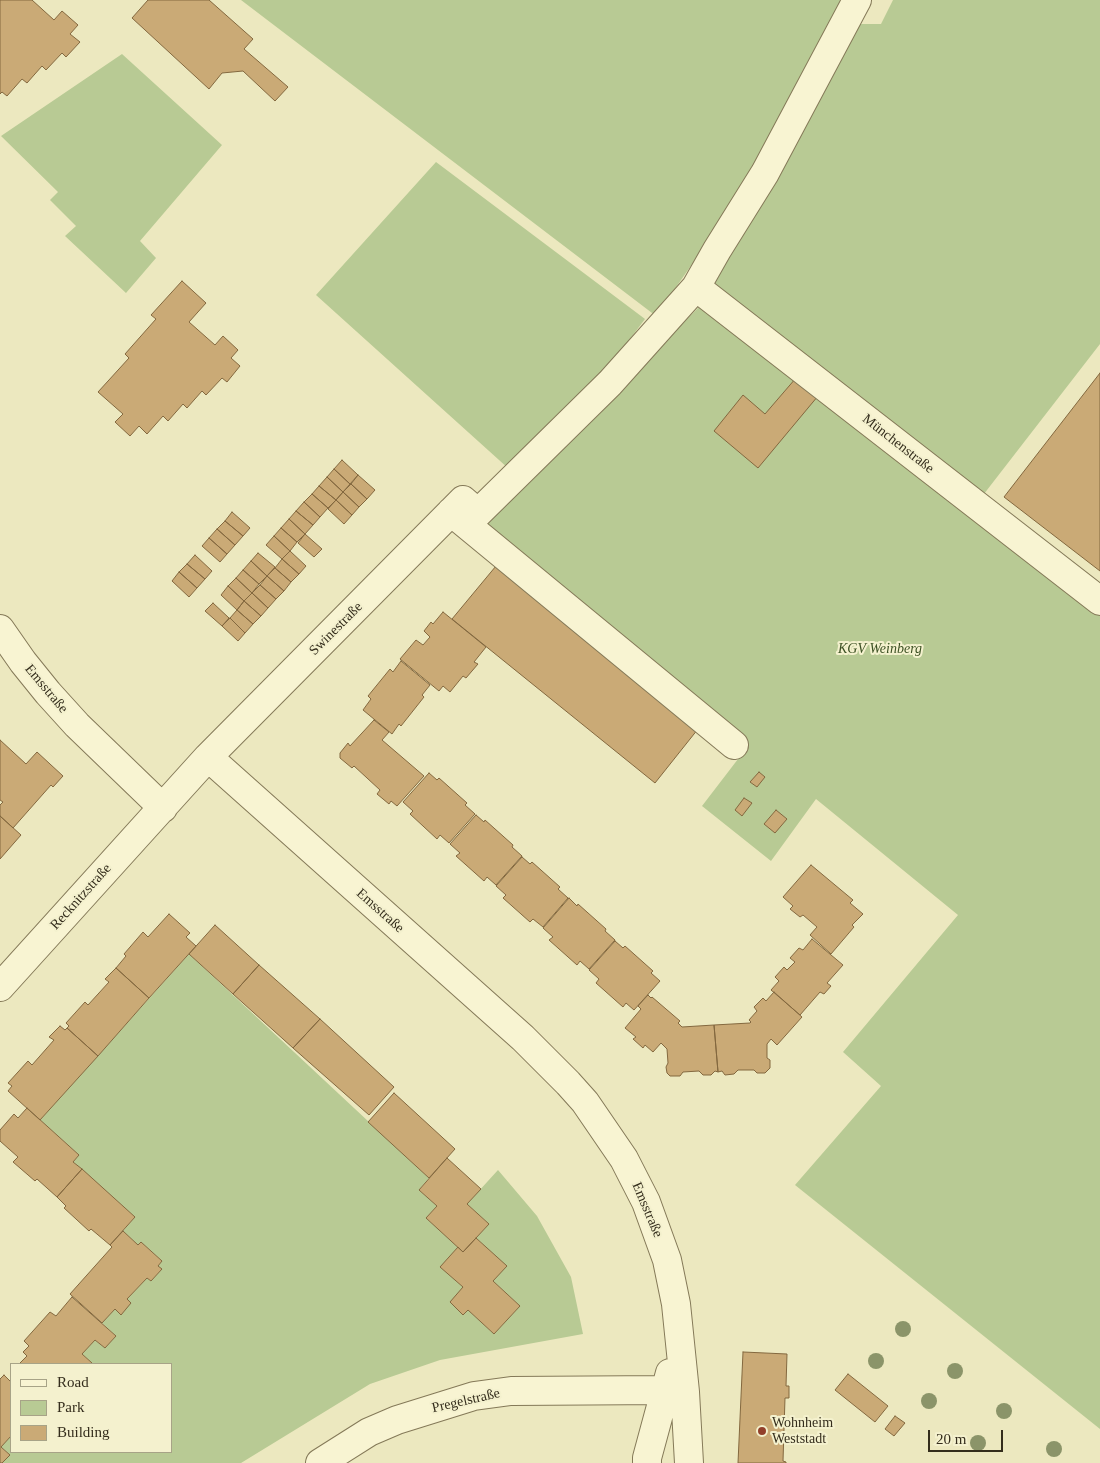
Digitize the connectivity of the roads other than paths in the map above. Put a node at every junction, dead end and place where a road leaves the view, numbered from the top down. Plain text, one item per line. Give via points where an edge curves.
1 (857, 0) edge
2 (696, 287) junction
3 (457, 506) junction
4 (1100, 601) edge
5 (0, 629) edge
6 (734, 745) dead end
7 (208, 757) junction
8 (163, 808) junction
9 (0, 987) edge
10 (676, 1391) junction
11 (320, 1463) edge
12 (647, 1463) edge
13 (689, 1463) edge

1 - 2 street via 765,173
2 - 3 street via 610,383 478,513
2 - 4 street, Münchenstraße
3 - 6 street
3 - 7 street, Swinestraße
5 - 8 street, Emsstraße via 76,725
7 - 8 street
7 - 10 street, Emsstraße via 523,1038 585,1102 624,1159 654,1223 667,1260 680,1340
8 - 9 street, Recknitzstraße
10 - 11 street, Pregelstraße via 511,1391 474,1396 369,1432
10 - 12 street, Emsstraße
10 - 13 street, Emsstraße

